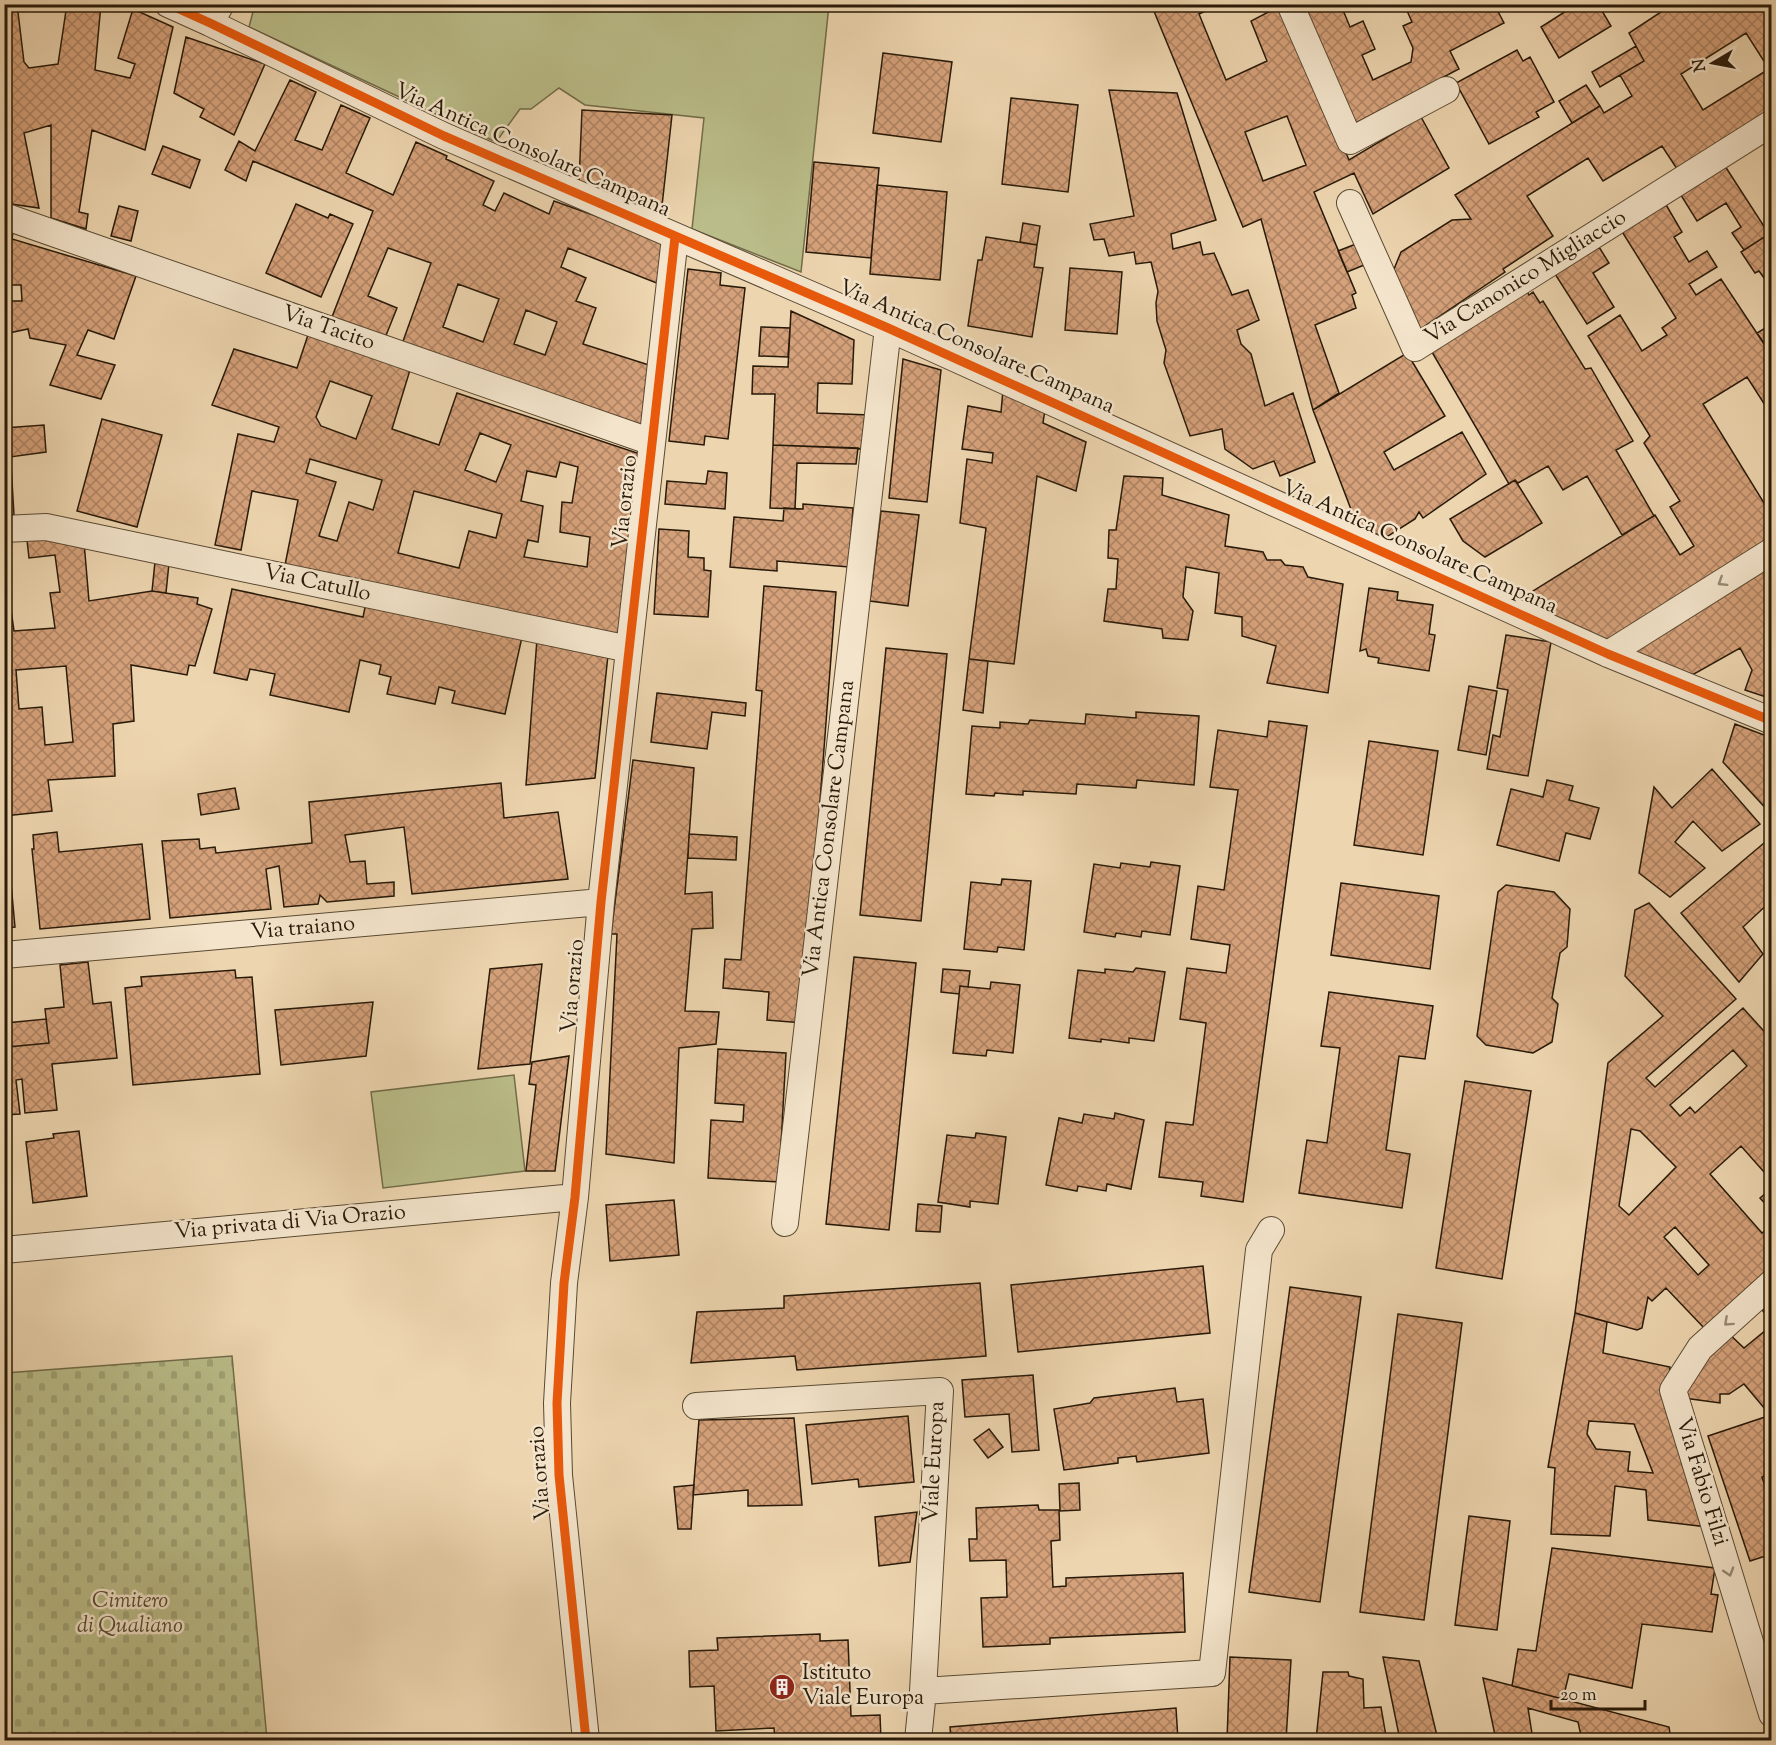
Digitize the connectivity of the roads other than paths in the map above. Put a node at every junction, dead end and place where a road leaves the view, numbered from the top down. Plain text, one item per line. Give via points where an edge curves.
1 (168, 4) edge
2 (1290, 4) edge
3 (215, 14) edge
4 (1446, 90) dead end
5 (1772, 123) edge
6 (1350, 203) dead end
7 (4, 216) edge
8 (675, 237) junction
9 (888, 328) junction
10 (652, 442) junction
11 (4, 529) edge
12 (1772, 551) edge
13 (629, 649) junction
14 (1608, 654) junction
15 (1772, 721) edge
16 (601, 902) junction
17 (4, 955) edge
18 (575, 1197) junction
19 (785, 1223) dead end
20 (1271, 1230) dead end
21 (4, 1250) edge
22 (1772, 1283) edge
23 (696, 1406) dead end
24 (923, 1691) junction
25 (1772, 1714) edge
26 (586, 1740) edge
27 (918, 1740) edge

1 - 3 street, Via Antica Consolare Campana
2 - 4 street via 1350,141
3 - 8 street, Via Antica Consolare Campana via 444,136
5 - 6 street, Via Canonico Migliaccio via 1415,348
7 - 10 street, Via Tacito
8 - 9 street, Via Antica Consolare Campana
8 - 10 street, Via orazio
9 - 14 street, Via Antica Consolare Campana
9 - 19 street, Via Antica Consolare Campana
10 - 13 street, Via orazio
11 - 13 street, Via Catullo via 46,527
12 -> 14 street
13 - 16 street, Via orazio
14 - 15 street, Via Antica Consolare Campana
16 - 17 street, Via traiano
16 - 18 street, Via orazio
18 - 21 street, Via privata di Via Orazio
18 - 26 street, Via orazio via 564,1283 557,1403 559,1475
20 - 24 street via 1259,1250 1212,1673
22 -> 25 street, Via Fabio Filzi via 1700,1348 1673,1390
23 - 24 street, Viale Europa via 940,1391
24 - 27 street, Viale Europa

